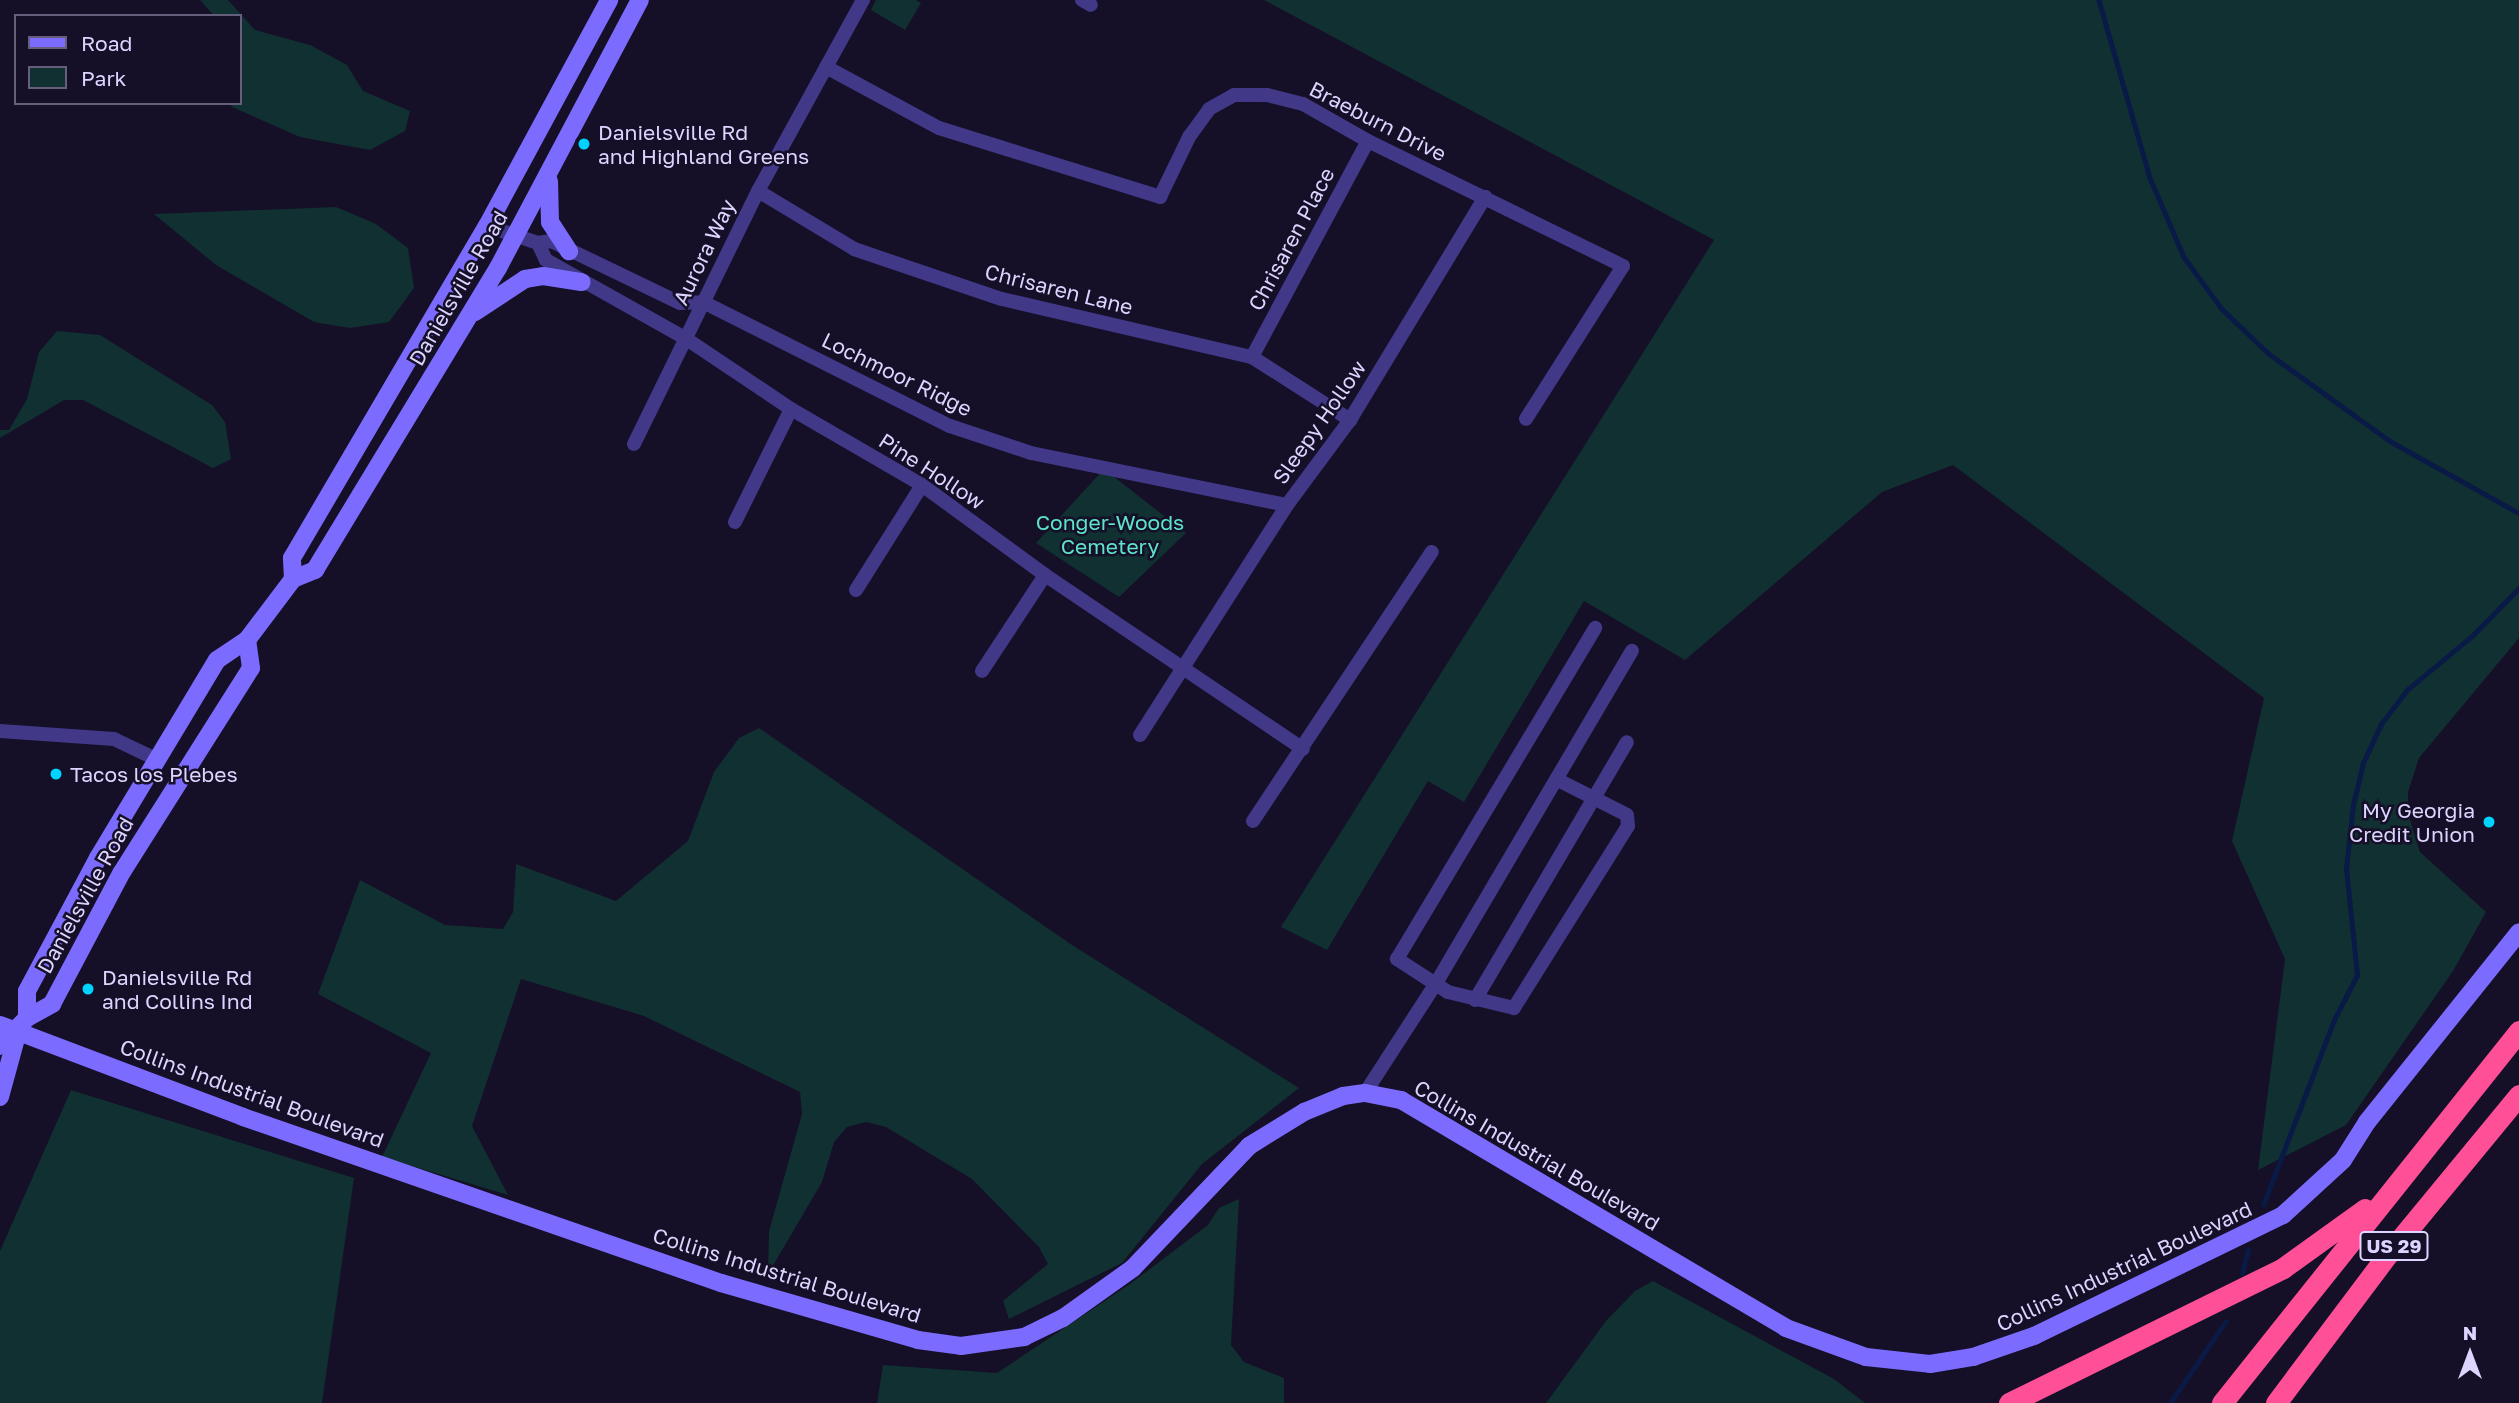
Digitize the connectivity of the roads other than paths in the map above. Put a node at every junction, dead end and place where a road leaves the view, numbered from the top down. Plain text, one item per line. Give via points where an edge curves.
1 (609, 0) edge
2 (640, 0) edge
3 (863, 0) edge
4 (826, 67) junction
5 (1367, 141) junction
6 (549, 173) junction
7 (758, 191) junction
8 (1485, 197) junction
9 (487, 226) junction
10 (515, 237) junction
11 (538, 243) junction
12 (569, 251) junction
13 (582, 282) junction
14 (703, 302) junction
15 (467, 319) junction
16 (685, 338) junction
17 (1252, 358) junction
18 (791, 409) junction
19 (1526, 419) dead end
20 (1350, 421) junction
21 (634, 444) dead end
22 (922, 485) junction
23 (1287, 505) junction
24 (735, 522) dead end
25 (1433, 552) dead end
26 (1045, 575) junction
27 (293, 579) junction
28 (856, 590) dead end
29 (1595, 628) dead end
30 (247, 640) junction
31 (1632, 651) dead end
32 (1180, 666) junction
33 (982, 671) dead end
34 (0, 731) edge
35 (1140, 734) dead end
36 (1627, 742) dead end
37 (1303, 749) junction
38 (156, 759) junction
39 (1558, 780) junction
40 (1594, 797) junction
41 (1254, 821) dead end
42 (2519, 932) edge
43 (1435, 985) junction
44 (1475, 1000) junction
45 (22, 1024) junction
46 (0, 1025) edge
47 (2519, 1031) edge
48 (0, 1046) edge
49 (1365, 1093) junction
50 (2519, 1095) edge
51 (0, 1097) edge
52 (2384, 1196) junction
53 (2009, 1403) edge
54 (2221, 1403) edge
55 (2276, 1403) edge

1 - 9 street, Danielsville Road
2 - 6 street, Danielsville Road
3 - 4 street, Aurora Way
4 - 5 street, Braeburn Drive via 939,128 1160,197 1188,137 1209,109 1234,95 1267,95 1303,104
4 - 7 street, Aurora Way
5 - 8 street, Braeburn Drive
5 - 17 street, Chrisaren Place
6 - 10 street, Danielsville Road
6 - 12 street via 550,222
7 - 14 street, Aurora Way
7 - 17 street, Chrisaren Lane via 854,249 903,266 1002,299
8 - 19 street, Braeburn Drive via 1623,266
8 - 20 street, Sleepy Hollow
9 - 10 street
9 - 27 street, Danielsville Road via 292,558
10 - 11 street
10 - 15 street, Danielsville Road
11 - 12 street via 551,241
11 - 13 street, Pine Hollow via 546,260
12 - 14 street via 680,303
13 - 15 street via 543,276 525,279
13 - 16 street, Pine Hollow
14 - 16 street, Aurora Way
14 - 23 street, Lochmoor Ridge via 950,426 1031,453
15 - 27 street, Danielsville Road via 315,569
16 - 18 street, Pine Hollow
16 - 21 street
17 - 20 street, Chrisaren Lane
18 - 22 street, Pine Hollow
18 - 24 street
20 - 23 street, Sleepy Hollow
22 - 26 street, Pine Hollow
22 - 28 street
23 - 32 street, Sleepy Hollow
25 - 37 street
26 - 32 street, Pine Hollow
26 - 33 street
27 - 30 street, Danielsville Road
29 - 43 street via 1397,960
30 - 38 street, Danielsville Road via 217,660
30 - 45 street, Danielsville Road via 251,668 128,861 52,1004
31 - 39 street
32 - 35 street
32 - 37 street, Pine Hollow
34 - 38 street via 114,739
36 - 40 street
37 - 41 street
38 - 45 street, Danielsville Road via 27,991
39 - 40 street
39 - 43 street
40 - 44 street
40 - 44 street via 1627,815 1628,826 1514,1008
42 - 49 street, Collins Industrial Boulevard via 2367,1122 2343,1160 2283,1215 2063,1323 1952,1361 1909,1364 1866,1357 1786,1328 1401,1100
43 - 44 street
43 - 49 street
45 - 46 street, Collins Industrial Boulevard
45 - 48 street, Danielsville Road
45 - 49 street, Collins Industrial Boulevard via 243,1117 721,1283 918,1340 961,1346 1024,1337 1063,1318 1133,1268 1249,1146 1304,1112 1343,1096
45 - 51 street, Danielsville Road
47 - 52 highway, US 29
50 - 55 highway, US 29 via 2388,1254
52 - 53 highway via 2283,1268
52 - 54 highway, US 29

